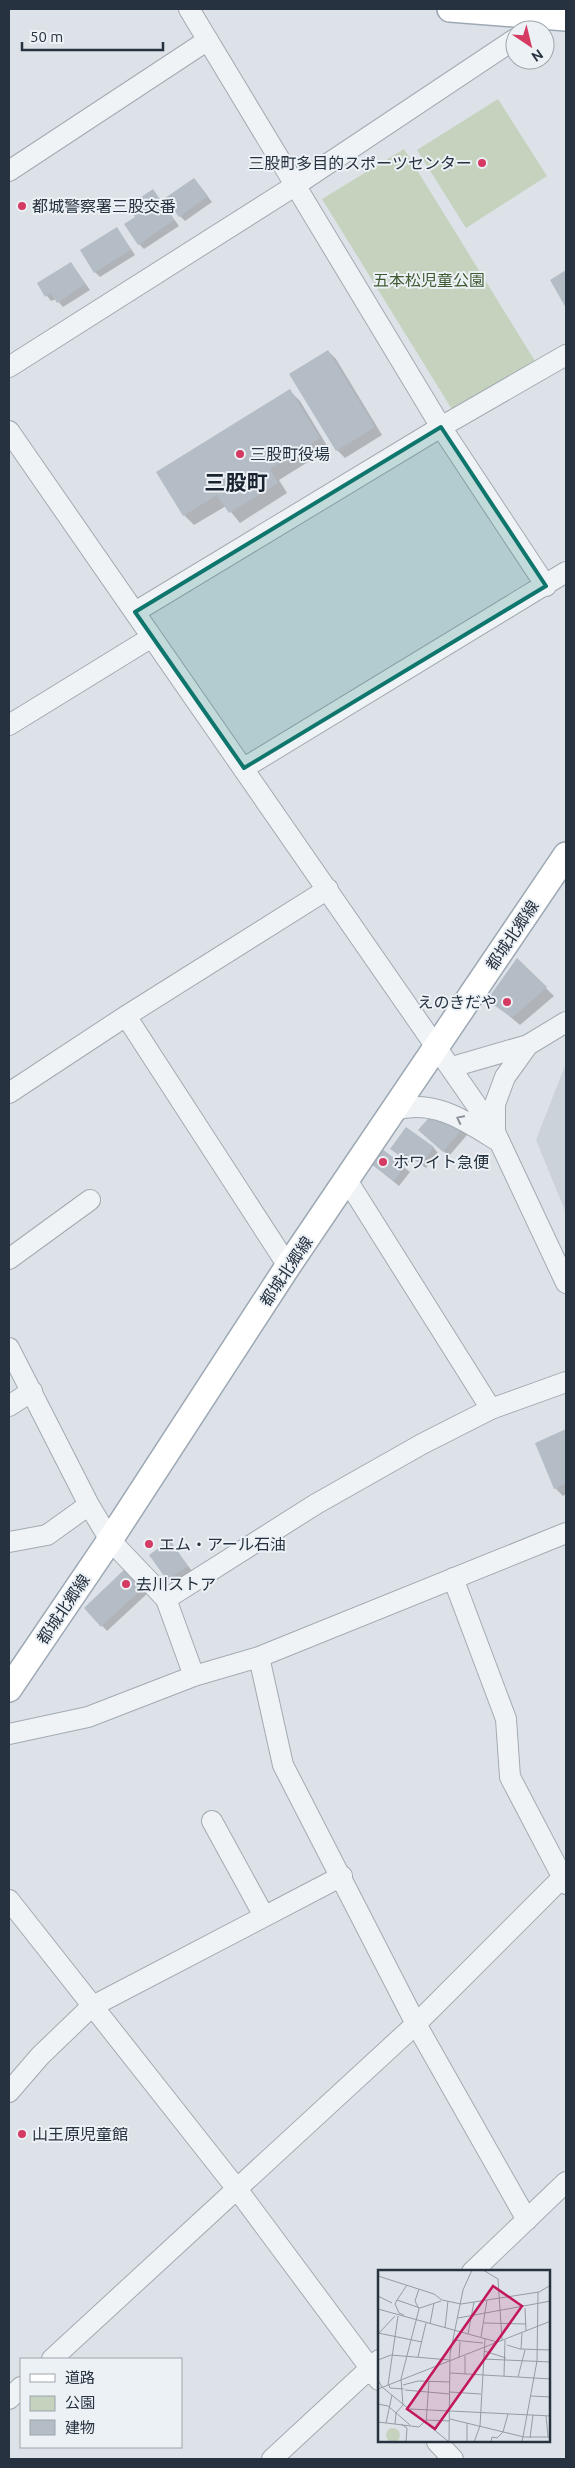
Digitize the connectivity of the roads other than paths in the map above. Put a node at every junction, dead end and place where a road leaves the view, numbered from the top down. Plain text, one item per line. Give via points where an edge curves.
1 (189, 9) edge
2 (450, 9) edge
3 (532, 20) edge
4 (208, 40) junction
5 (505, 46) edge
6 (9, 171) edge
7 (296, 185) junction
8 (566, 354) edge
9 (9, 367) edge
10 (441, 427) junction
11 (9, 431) edge
12 (566, 572) edge
13 (546, 586) junction
14 (135, 612) junction
15 (152, 637) junction
16 (9, 725) edge
17 (244, 768) junction
18 (566, 855) edge
19 (328, 889) junction
20 (126, 1016) junction
21 (566, 1022) edge
22 (437, 1045) junction
23 (528, 1045) junction
24 (452, 1068) junction
25 (10, 1091) edge
26 (394, 1110) junction
27 (498, 1138) junction
28 (347, 1180) junction
29 (90, 1200) dead end
30 (9, 1259) edge
31 (288, 1266) junction
32 (566, 1284) edge
33 (9, 1348) edge
34 (566, 1382) edge
35 (32, 1391) junction
36 (9, 1406) edge
37 (491, 1409) junction
38 (89, 1506) junction
39 (566, 1533) edge
40 (110, 1540) junction
41 (9, 1542) edge
42 (452, 1578) junction
43 (166, 1599) junction
44 (259, 1657) junction
45 (194, 1676) junction
46 (9, 1689) edge
47 (9, 1734) edge
48 (212, 1821) dead end
49 (342, 1876) junction
50 (565, 1879) edge
51 (9, 1900) edge
52 (264, 1916) junction
53 (91, 2007) junction
54 (416, 2024) junction
55 (9, 2092) edge
56 (566, 2182) edge
57 (237, 2188) junction
58 (527, 2220) junction
59 (474, 2270) edge
60 (53, 2358) edge
61 (376, 2370) edge
62 (20, 2388) edge
63 (9, 2399) edge
64 (437, 2443) edge
65 (285, 2455) edge
66 (453, 2459) edge

1 - 4 street
2 - 3 main road
4 - 6 street
4 - 7 street
5 - 7 street
7 - 9 street
7 - 10 street
8 - 10 street
10 - 13 street
10 - 14 street
11 - 14 street
12 - 13 street
13 - 17 street
14 - 15 street
15 - 16 street
15 - 17 street
17 - 19 street
18 - 22 main road, 都城北郷線
19 - 20 street
19 - 22 street
20 - 25 street
20 - 31 street
21 - 23 street
22 - 24 street
22 - 26 main road, 都城北郷線
23 - 24 street
23 - 27 street via 505,1077 495,1104
24 - 27 street
27 -> 26 street via 440,1109 409,1106
26 - 28 main road, 都城北郷線
27 - 32 street
28 - 31 main road, 都城北郷線
28 - 37 street
29 - 30 street
31 - 40 main road, 都城北郷線
33 - 35 street
34 - 37 street
35 - 36 street
35 - 38 street
37 - 43 street via 316,1504
38 - 40 street
38 - 41 street via 47,1535
39 - 42 street
40 - 43 street
40 - 46 main road, 都城北郷線
42 - 44 street
42 - 50 street via 506,1719 510,1777
43 - 45 street
44 - 45 street
44 - 49 street via 283,1765
45 - 47 street via 88,1717
48 - 52 street
49 - 52 street
49 - 54 street
50 - 54 street
51 - 53 street
52 - 53 street
53 - 55 street via 40,2056
53 - 57 street
54 - 57 street
54 - 58 street
56 - 58 street
57 - 60 street
57 - 61 street
58 - 59 street
61 - 65 street
62 - 63 street
64 - 66 street

